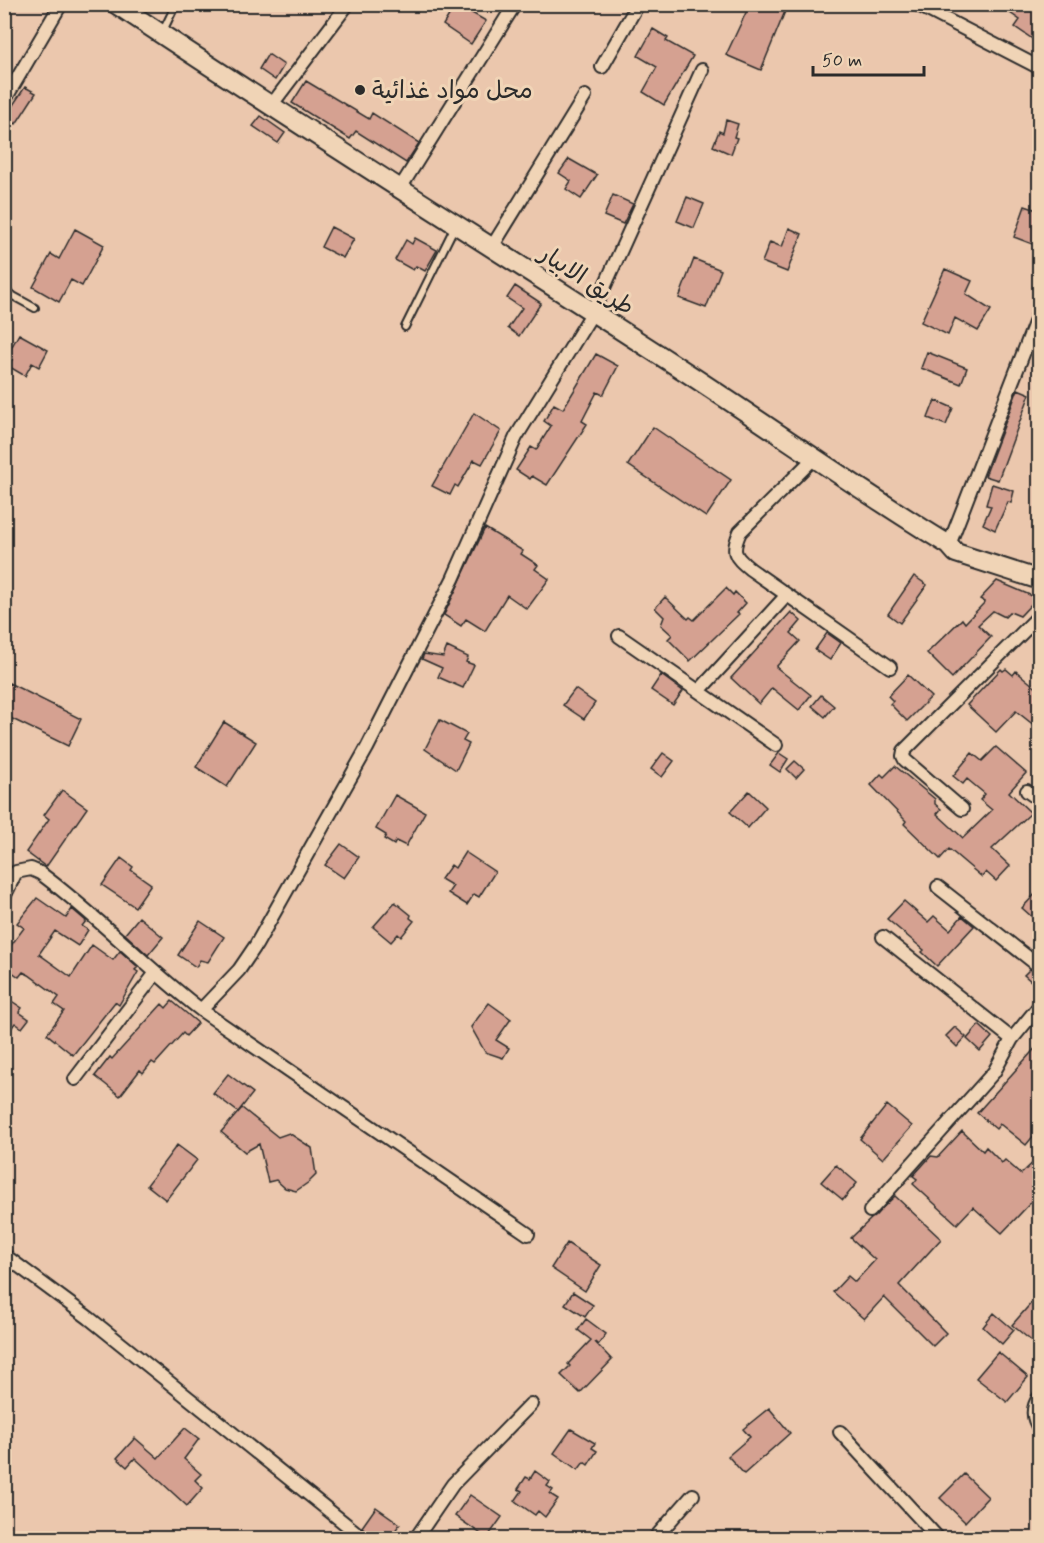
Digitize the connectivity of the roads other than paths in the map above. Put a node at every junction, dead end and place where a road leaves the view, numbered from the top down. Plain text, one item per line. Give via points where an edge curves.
1 (61, 4) edge
2 (116, 4) edge
3 (176, 4) edge
4 (348, 4) edge
5 (515, 4) edge
6 (638, 4) edge
7 (916, 4) edge
8 (162, 35) junction
9 (602, 67) dead end
10 (1040, 68) edge
11 (702, 70) dead end
12 (585, 96) dead end
13 (4, 101) edge
14 (270, 107) junction
15 (399, 190) junction
16 (456, 225) junction
17 (492, 247) junction
18 (4, 291) edge
19 (35, 308) dead end
20 (1040, 310) edge
21 (593, 312) junction
22 (405, 327) dead end
23 (813, 459) junction
24 (949, 545) junction
25 (1040, 580) edge
26 (787, 594) junction
27 (1040, 615) edge
28 (619, 636) dead end
29 (890, 667) dead end
30 (699, 691) junction
31 (776, 745) dead end
32 (1027, 791) dead end
33 (1040, 800) edge
34 (962, 809) dead end
35 (938, 887) dead end
36 (4, 897) edge
37 (883, 938) dead end
38 (1040, 967) edge
39 (155, 974) junction
40 (1040, 1005) edge
41 (201, 1010) junction
42 (1012, 1039) junction
43 (75, 1079) dead end
44 (870, 1211) dead end
45 (528, 1234) dead end
46 (4, 1256) edge
47 (1040, 1396) edge
48 (531, 1404) dead end
49 (1040, 1429) edge
50 (840, 1432) dead end
51 (693, 1495) dead end
52 (363, 1539) edge
53 (416, 1539) edge
54 (655, 1539) edge
55 (938, 1539) edge

1 - 13 street
2 - 8 main road, طريق الابيار
3 - 8 lane
4 - 14 street
5 - 15 street
6 - 9 street
7 - 10 street
8 - 14 main road, طريق الابيار
11 - 21 street
12 - 17 street
14 - 15 main road, طريق الابيار
15 - 16 main road, طريق الابيار
16 - 17 main road, طريق الابيار
16 - 22 lane
17 - 21 main road, طريق الابيار
18 - 19 lane
20 - 24 street
21 - 23 main road, طريق الابيار
21 - 41 street via 516,437 448,588 367,748 278,908 239,970
23 - 24 main road, طريق الابيار
23 - 26 street via 740,532 733,546 740,561
24 - 25 main road, طريق الابيار via 956,553
26 - 29 street
26 - 30 street
27 - 34 street via 904,751 905,760
28 - 30 street
30 - 31 street
32 - 33 street
35 - 38 street
36 - 39 street via 16,872 31,869 40,873 100,921
37 - 42 street
39 - 41 street
39 - 43 street
40 - 42 street
41 - 45 street
42 - 44 street via 994,1072
46 - 52 street via 89,1318
47 - 49 street via 1033,1414
48 - 53 street via 453,1484
50 - 55 street
51 - 54 street

